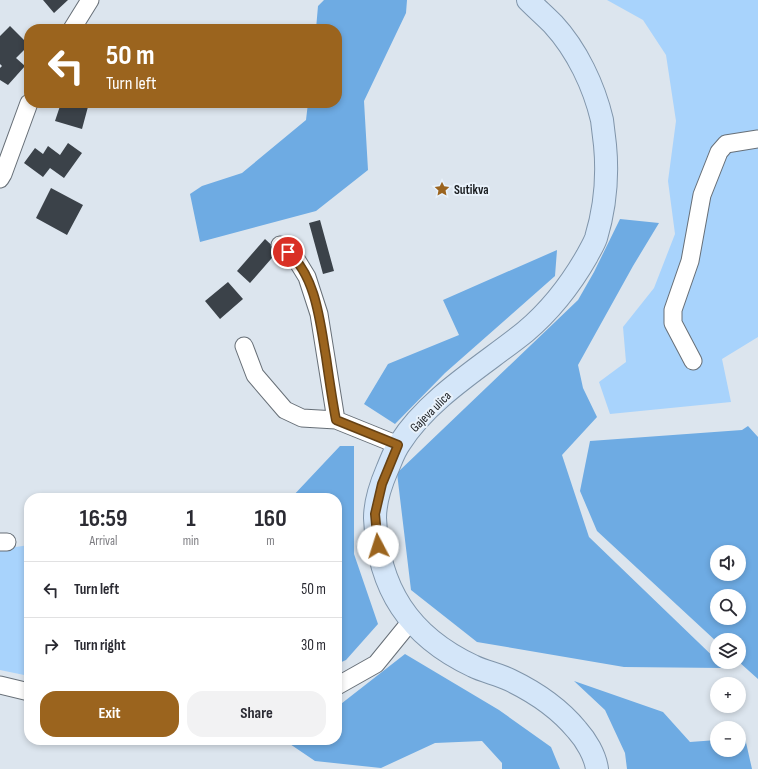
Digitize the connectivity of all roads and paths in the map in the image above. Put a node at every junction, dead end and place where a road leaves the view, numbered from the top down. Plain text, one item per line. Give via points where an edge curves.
1 (90, 0) edge
2 (528, 0) edge
3 (75, 24) edge
4 (27, 108) edge
5 (758, 139) edge
6 (0, 178) edge
7 (280, 245) dead end
8 (244, 346) dead end
9 (693, 361) dead end
10 (336, 420) junction
11 (398, 445) junction
12 (411, 621) junction
13 (342, 683) edge
14 (0, 686) edge
15 (24, 691) edge
16 (597, 769) edge

1 - 3 street
2 - 11 main road, Gajeva ulica via 554,26 574,52 590,81 602,121 607,162 604,207 595,240 578,272 551,307 441,397 414,423
4 - 6 street
5 - 9 street via 726,144 719,152 702,195 690,261 672,310 674,324
7 - 10 street via 296,259 310,284 319,314
8 - 10 street via 255,375 285,410 302,418
10 - 11 street
11 - 12 main road, Gajeva ulica via 382,484 375,514 378,546 385,574 394,596
12 - 13 street via 376,664
12 - 16 main road, Gajeva ulica via 435,644 473,666 510,680 543,698 567,717 583,737
14 - 15 street

